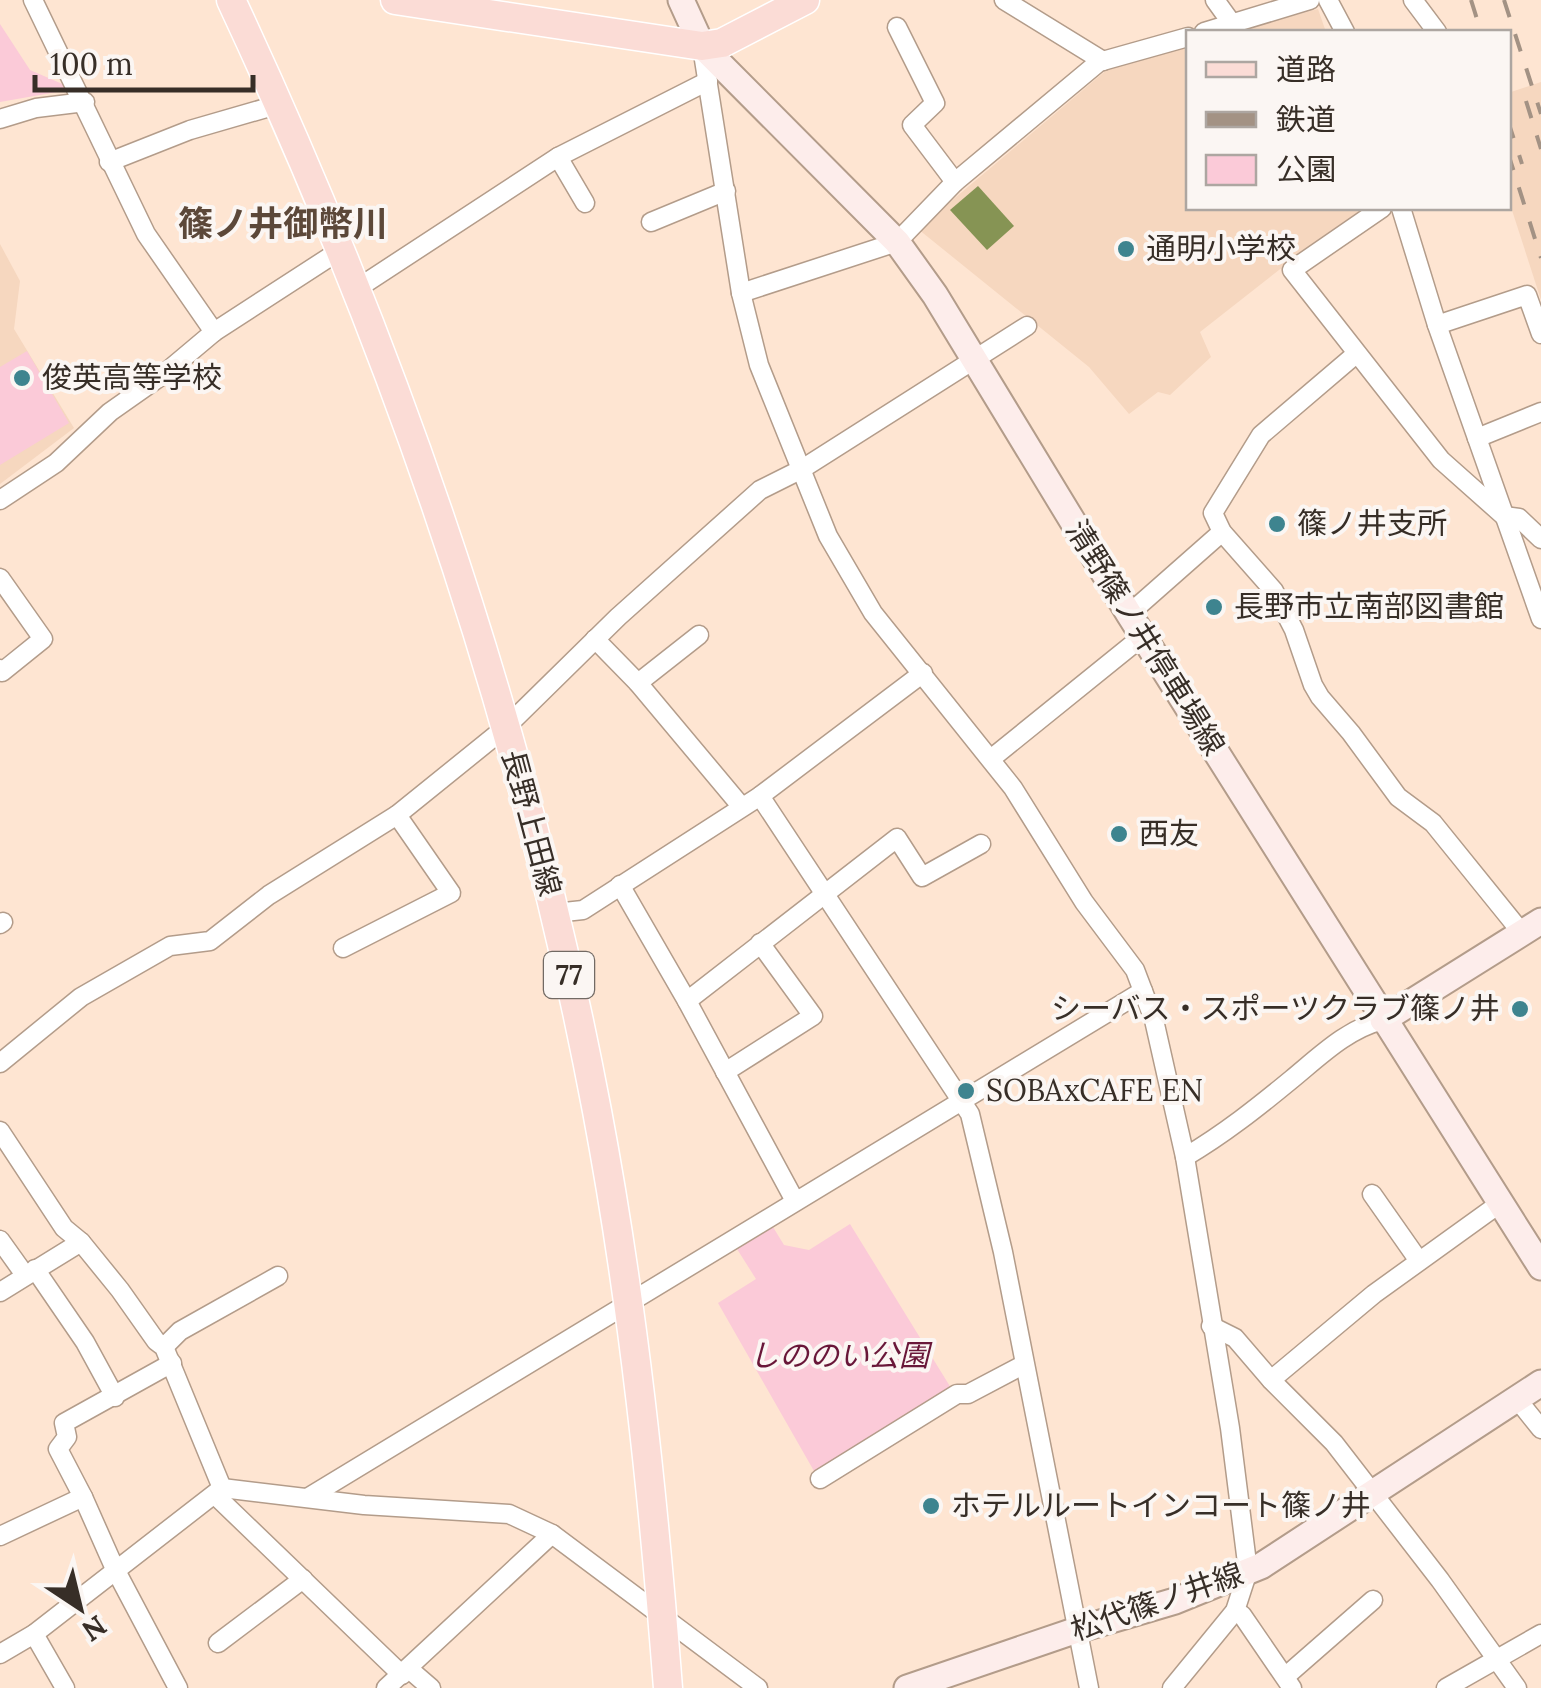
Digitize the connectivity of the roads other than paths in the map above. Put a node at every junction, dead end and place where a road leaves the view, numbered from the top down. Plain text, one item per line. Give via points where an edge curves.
1 (33, 0) edge
2 (231, 0) edge
3 (395, 0) edge
4 (681, 0) edge
5 (805, 0) edge
6 (1004, 0) edge
7 (1215, 0) edge
8 (1310, 0) edge
9 (1328, 0) edge
10 (1413, 0) edge
11 (1233, 24) junction
12 (897, 28) dead end
13 (1211, 30) edge
14 (1344, 30) edge
15 (1435, 30) edge
16 (1186, 38) edge
17 (702, 46) junction
18 (1103, 61) junction
19 (708, 80) junction
20 (85, 102) junction
21 (280, 104) junction
22 (0, 120) edge
23 (558, 158) junction
24 (109, 162) junction
25 (955, 182) junction
26 (726, 191) junction
27 (585, 203) dead end
28 (1379, 210) edge
29 (1403, 210) edge
30 (652, 222) dead end
31 (897, 242) junction
32 (342, 249) junction
33 (358, 288) junction
34 (741, 293) junction
35 (1437, 325) junction
36 (1027, 326) dead end
37 (214, 332) junction
38 (1541, 334) edge
39 (1356, 354) junction
40 (974, 360) junction
41 (1541, 412) edge
42 (1477, 438) junction
43 (802, 470) junction
44 (0, 500) edge
45 (1504, 516) junction
46 (1222, 532) junction
47 (1541, 538) edge
48 (0, 578) edge
49 (1128, 614) junction
50 (1541, 619) edge
51 (700, 635) dead end
52 (1143, 636) junction
53 (595, 639) junction
54 (0, 669) edge
55 (924, 672) junction
56 (638, 683) junction
57 (506, 727) junction
58 (992, 758) junction
59 (760, 796) junction
60 (741, 806) junction
61 (397, 815) junction
62 (981, 844) dead end
63 (620, 886) junction
64 (825, 894) junction
65 (555, 913) junction
66 (1531, 927) edge
67 (760, 943) junction
68 (343, 948) dead end
69 (1143, 990) junction
70 (688, 1001) junction
71 (1382, 1020) junction
72 (0, 1063) edge
73 (725, 1072) junction
74 (962, 1102) junction
75 (0, 1131) edge
76 (1186, 1157) junction
77 (1372, 1194) dead end
78 (795, 1201) junction
79 (1499, 1204) junction
80 (0, 1240) edge
81 (81, 1242) junction
82 (1419, 1261) junction
83 (1541, 1267) edge
84 (30, 1272) junction
85 (278, 1276) dead end
86 (0, 1292) edge
87 (628, 1302) junction
88 (1211, 1326) junction
89 (168, 1355) junction
90 (1023, 1365) junction
91 (1271, 1380) junction
92 (1541, 1384) edge
93 (115, 1398) junction
94 (1517, 1399) junction
95 (1541, 1429) edge
96 (820, 1479) dead end
97 (219, 1491) junction
98 (1373, 1493) junction
99 (83, 1497) junction
100 (309, 1497) junction
101 (552, 1534) junction
102 (0, 1536) edge
103 (114, 1569) junction
104 (1248, 1571) junction
105 (303, 1580) junction
106 (1373, 1600) dead end
107 (1235, 1610) junction
108 (662, 1614) junction
109 (1077, 1630) junction
110 (34, 1634) junction
111 (1541, 1634) edge
112 (218, 1643) dead end
113 (0, 1654) edge
114 (1494, 1658) junction
115 (405, 1672) junction
116 (1289, 1682) edge
117 (65, 1688) edge
118 (178, 1688) edge
119 (386, 1688) edge
120 (431, 1688) edge
121 (668, 1688) edge
122 (758, 1688) edge
123 (907, 1688) edge
124 (1089, 1688) edge
125 (1172, 1688) edge
126 (1446, 1688) edge
127 (1517, 1688) edge

1 - 20 street
2 - 21 main road, 長野上田線 / 77
3 - 17 main road
4 - 17 main road
5 - 17 main road
6 - 18 street
7 - 11 street
8 - 11 street
9 - 14 street
10 - 15 street
11 - 13 street
12 - 25 street via 935,103 912,125
16 - 18 street
17 - 19 street
17 - 31 main road, 清野篠ノ井停車場線
18 - 25 street
19 - 23 street
19 - 26 street
20 - 22 street
20 - 24 street
21 - 24 street
21 - 32 main road, 長野上田線 / 77
23 - 27 street
23 - 33 street
24 - 37 street via 146,234
25 - 31 street
26 - 30 street
26 - 34 street
28 - 39 street via 1292,270
29 - 35 street
31 - 34 street
31 - 40 main road, 清野篠ノ井停車場線
32 - 33 main road, 長野上田線 / 77
32 - 37 street
33 - 57 main road, 長野上田線 / 77 via 443,518
34 - 43 street via 759,365
35 - 38 street via 1527,295
35 - 42 street
36 - 40 street
37 - 44 street via 110,412 56,464
39 - 45 street via 1442,460
39 - 46 street via 1261,435 1212,514
40 - 43 street
40 - 49 main road, 清野篠ノ井停車場線
41 - 42 street
42 - 45 street
43 - 53 street via 760,490
43 - 55 street via 828,536 873,613
45 - 47 street via 1519,518
45 - 50 street
46 - 49 street
46 - 66 street via 1274,590 1313,686 1398,797 1434,823
48 - 54 street via 43,638
49 - 52 main road, 清野篠ノ井停車場線
51 - 56 street
52 - 58 street
52 - 71 main road, 清野篠ノ井停車場線
53 - 56 street
53 - 57 street
55 - 58 street
55 - 59 street
56 - 60 street
57 - 61 street
57 - 65 main road, 長野上田線 / 77
58 - 69 street
59 - 60 street
59 - 64 street
60 - 63 street
61 - 68 street via 452,893
61 - 72 street via 269,895 210,941 170,946 81,997
62 - 64 street via 922,877 896,838
63 - 65 street via 583,910
63 - 70 street
64 - 67 street
64 - 74 street
65 - 87 main road, 長野上田線 / 77
66 - 71 main road
67 - 70 street
67 - 73 street via 813,1016
69 - 74 street
69 - 76 street
70 - 73 street
71 - 76 street via 1337,1042
71 - 79 main road, 清野篠ノ井停車場線
73 - 78 street
74 - 78 street
74 - 90 street via 1003,1252
75 - 81 street via 64,1228
76 - 88 street
77 - 82 street
78 - 87 street
79 - 82 street
79 - 83 main road, 清野篠ノ井停車場線
80 - 84 street
81 - 84 street
81 - 89 street
82 - 91 street
84 - 86 street
84 - 93 street via 84,1342
85 - 89 street via 180,1331
87 - 100 street
87 - 108 main road, 長野上田線 / 77
88 - 91 street via 1234,1338
88 - 104 street
89 - 93 street
89 - 97 street
90 - 96 street via 957,1394
90 - 109 street
91 - 98 street
92 - 94 main road, 松代篠ノ井線
93 - 99 street via 64,1423 67,1437 58,1449
94 - 95 street
94 - 98 main road, 松代篠ノ井線
97 - 100 street
97 - 103 street
97 - 105 street
98 - 104 main road, 松代篠ノ井線
98 - 114 street
99 - 102 street
99 - 103 street
100 - 101 street via 508,1514
101 - 108 street
101 - 115 street
103 - 110 street
103 - 118 street
104 - 107 street
104 - 109 main road, 松代篠ノ井線
105 - 112 street
105 - 115 street
106 - 116 street
107 - 116 street
107 - 125 street
108 - 121 main road, 長野上田線 / 77
108 - 122 street
109 - 123 main road, 松代篠ノ井線
109 - 124 street
110 - 113 street
110 - 117 street
111 - 114 street
114 - 126 street
114 - 127 street
115 - 119 street
115 - 120 street

